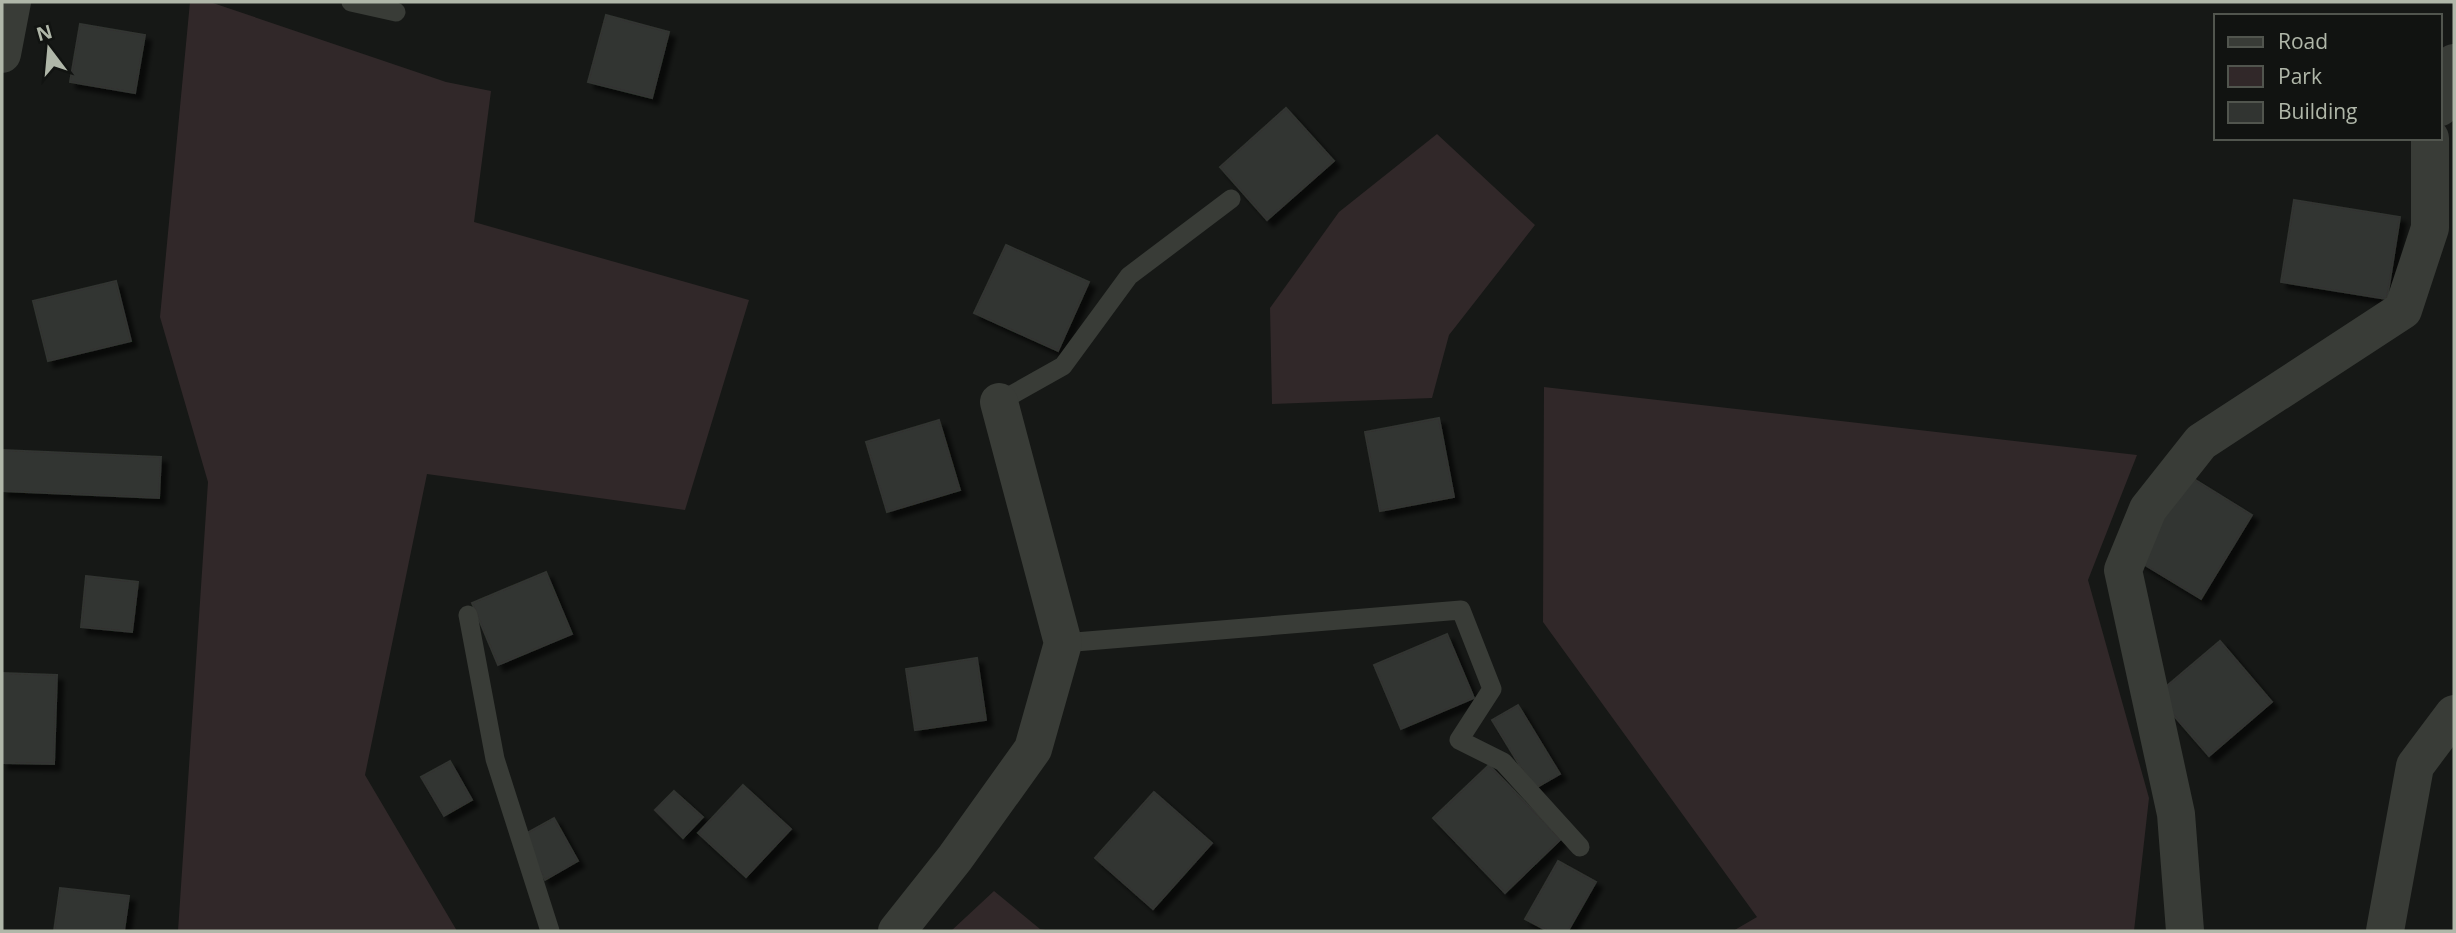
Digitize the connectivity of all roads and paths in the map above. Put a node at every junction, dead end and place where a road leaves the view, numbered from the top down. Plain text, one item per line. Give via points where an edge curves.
1 (12, 2) edge
2 (351, 2) edge
3 (396, 12) dead end
4 (2, 54) edge
5 (2454, 63) edge
6 (2442, 101) edge
7 (2430, 140) edge
8 (1231, 199) dead end
9 (999, 401) joint
10 (468, 615) dead end
11 (1063, 643) junction
12 (2454, 715) edge
13 (1580, 847) dead end
14 (550, 931) edge
15 (897, 931) edge
16 (2185, 931) edge
17 (2385, 931) edge

1 - 4 street
2 - 3 lane
5 - 6 street
7 - 16 street via 2430,228 2403,310 2201,442 2148,509 2123,570 2176,814
8 - 9 lane via 1129,276 1063,366
9 - 11 street
10 - 14 lane via 495,759
11 - 13 lane via 1461,610 1492,690 1459,740 1503,762
11 - 15 street via 1033,749
12 - 17 street via 2415,766

